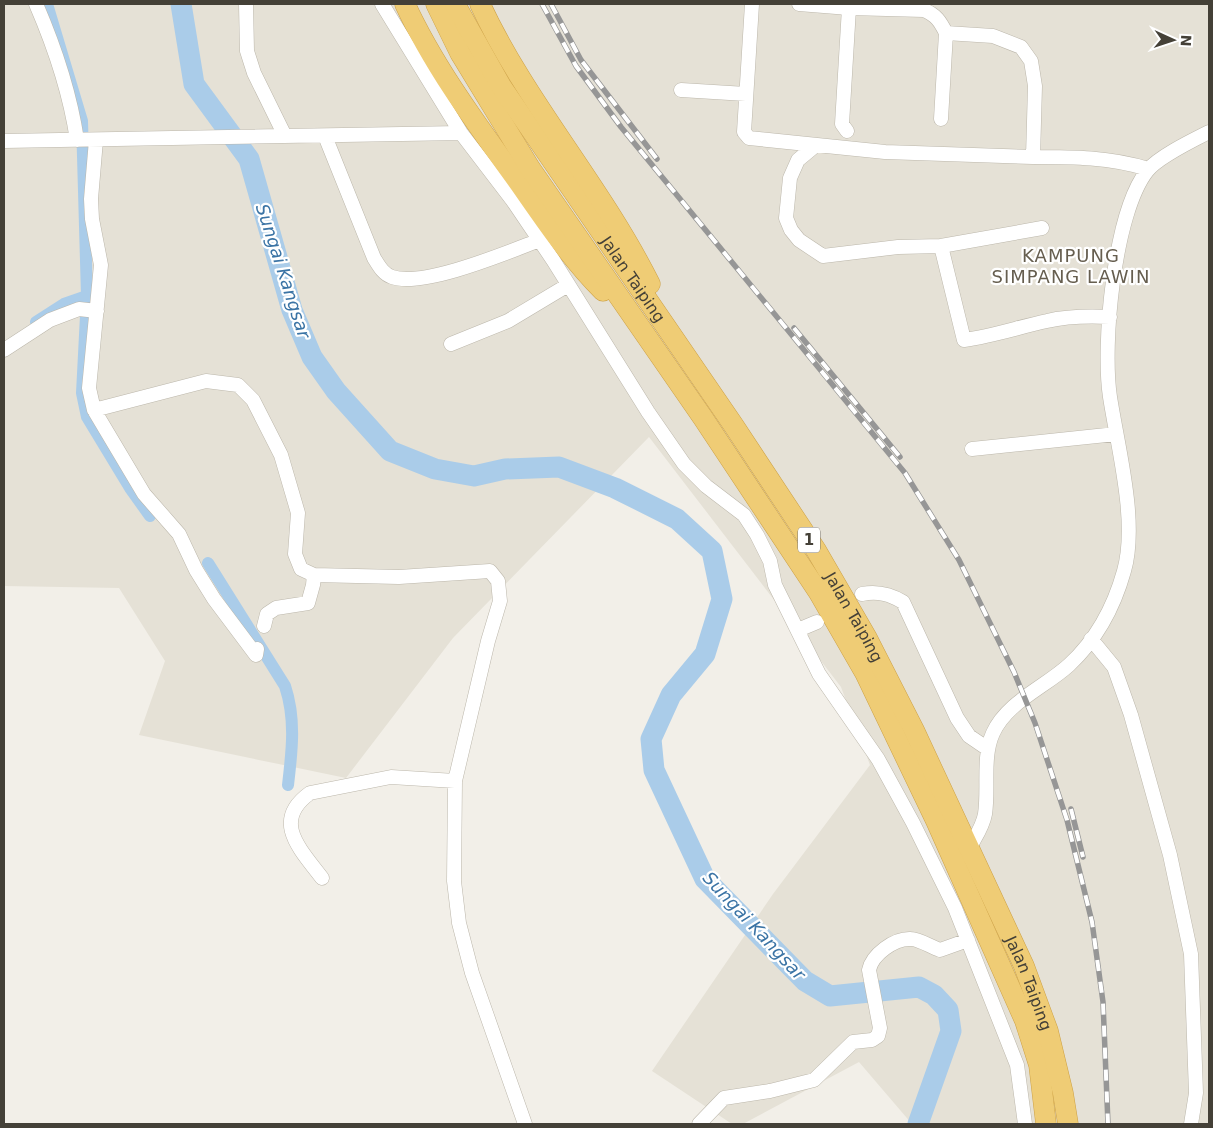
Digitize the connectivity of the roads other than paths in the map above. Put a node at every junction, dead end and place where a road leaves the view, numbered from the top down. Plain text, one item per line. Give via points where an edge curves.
1 (36, 4) edge
2 (246, 4) edge
3 (382, 4) edge
4 (436, 4) edge
5 (455, 4) edge
6 (480, 4) edge
7 (752, 4) edge
8 (799, 4) edge
9 (849, 8) junction
10 (405, 9) edge
11 (946, 33) junction
12 (681, 90) dead end
13 (746, 94) junction
14 (941, 119) dead end
15 (847, 131) dead end
16 (1209, 132) edge
17 (461, 133) junction
18 (280, 136) junction
19 (325, 136) junction
20 (88, 140) junction
21 (4, 141) edge
22 (816, 145) junction
23 (1033, 157) junction
24 (1148, 169) junction
25 (1042, 228) dead end
26 (540, 240) junction
27 (941, 246) junction
28 (568, 285) junction
29 (89, 310) junction
30 (1110, 316) junction
31 (634, 319) junction
32 (672, 335) junction
33 (451, 344) dead end
34 (4, 350) edge
35 (94, 410) junction
36 (1116, 434) junction
37 (972, 449) dead end
38 (314, 575) junction
39 (862, 594) dead end
40 (817, 622) dead end
41 (264, 626) dead end
42 (798, 630) junction
43 (1091, 640) junction
44 (257, 649) dead end
45 (988, 749) junction
46 (455, 781) junction
47 (970, 847) junction
48 (322, 878) dead end
49 (968, 940) junction
50 (524, 1124) edge
51 (700, 1124) edge
52 (1025, 1124) edge
53 (1046, 1124) edge
54 (1068, 1124) edge
55 (1191, 1124) edge

1 - 20 street via 72,111
2 - 18 street via 247,51
3 - 17 street
4 - 31 highway, Jalan Taiping / 1 via 494,112
5 - 32 highway, Jalan Taiping / 1 via 501,86
6 - 32 highway via 539,110 603,203 638,262
7 - 13 street
8 - 9 street
9 - 11 street via 924,10 934,14
9 - 15 street via 842,124
10 - 31 highway via 486,138 570,255
11 - 14 street
11 - 23 street via 992,36 1020,47 1031,61 1035,86
12 - 13 street
13 - 22 street via 745,136
16 - 24 street
17 - 19 street
17 - 26 street
18 - 19 street
18 - 20 street
19 - 26 street via 374,258 383,272 392,277 417,278 450,271
20 - 21 street
20 - 29 street via 92,219 101,265
22 - 23 street via 885,152
22 - 27 street via 798,160 790,178 786,218 790,230 799,240 823,256 898,247
23 - 24 street via 1113,160
24 - 30 street via 1126,214
25 - 27 street
26 - 28 street
27 - 30 street via 964,340 1048,320
28 - 33 street via 508,321
28 - 42 street via 684,464 706,486 744,515 770,560 775,585
29 - 34 street via 50,320
29 - 35 street via 89,388
30 - 36 street via 1107,352 1109,394
31 - 53 highway, Jalan Taiping / 1 via 814,584 865,673 936,820 1025,1021 1039,1066
32 - 47 highway, Jalan Taiping / 1 via 816,550 867,638
35 - 38 street via 206,381 238,385 253,400 281,455 298,513 294,554 301,569
35 - 44 street via 144,494 179,534 214,599 256,654
36 - 37 street
36 - 43 street via 1129,544 1115,600
38 - 41 street via 308,603 276,608 266,614
38 - 46 street via 399,577 490,571 498,581 500,601
39 - 45 street via 885,594 903,602 957,718 969,736
40 - 42 street
42 - 49 street via 819,674 878,759 913,823
43 - 45 street via 1069,665 1007,713 993,732
43 - 55 street via 1114,667 1131,715 1176,882 1191,954 1196,1093
45 - 47 street via 985,814
46 - 48 street via 391,777 310,793 296,803 290,830 298,847
46 - 50 street via 454,881 459,923 472,973
47 - 54 highway, Jalan Taiping / 1 via 1024,966 1048,1031
49 - 51 street via 940,950 911,939 898,942 871,960 869,970 880,1028 878,1036 853,1042 814,1080 724,1098
49 - 52 street via 1018,1065

